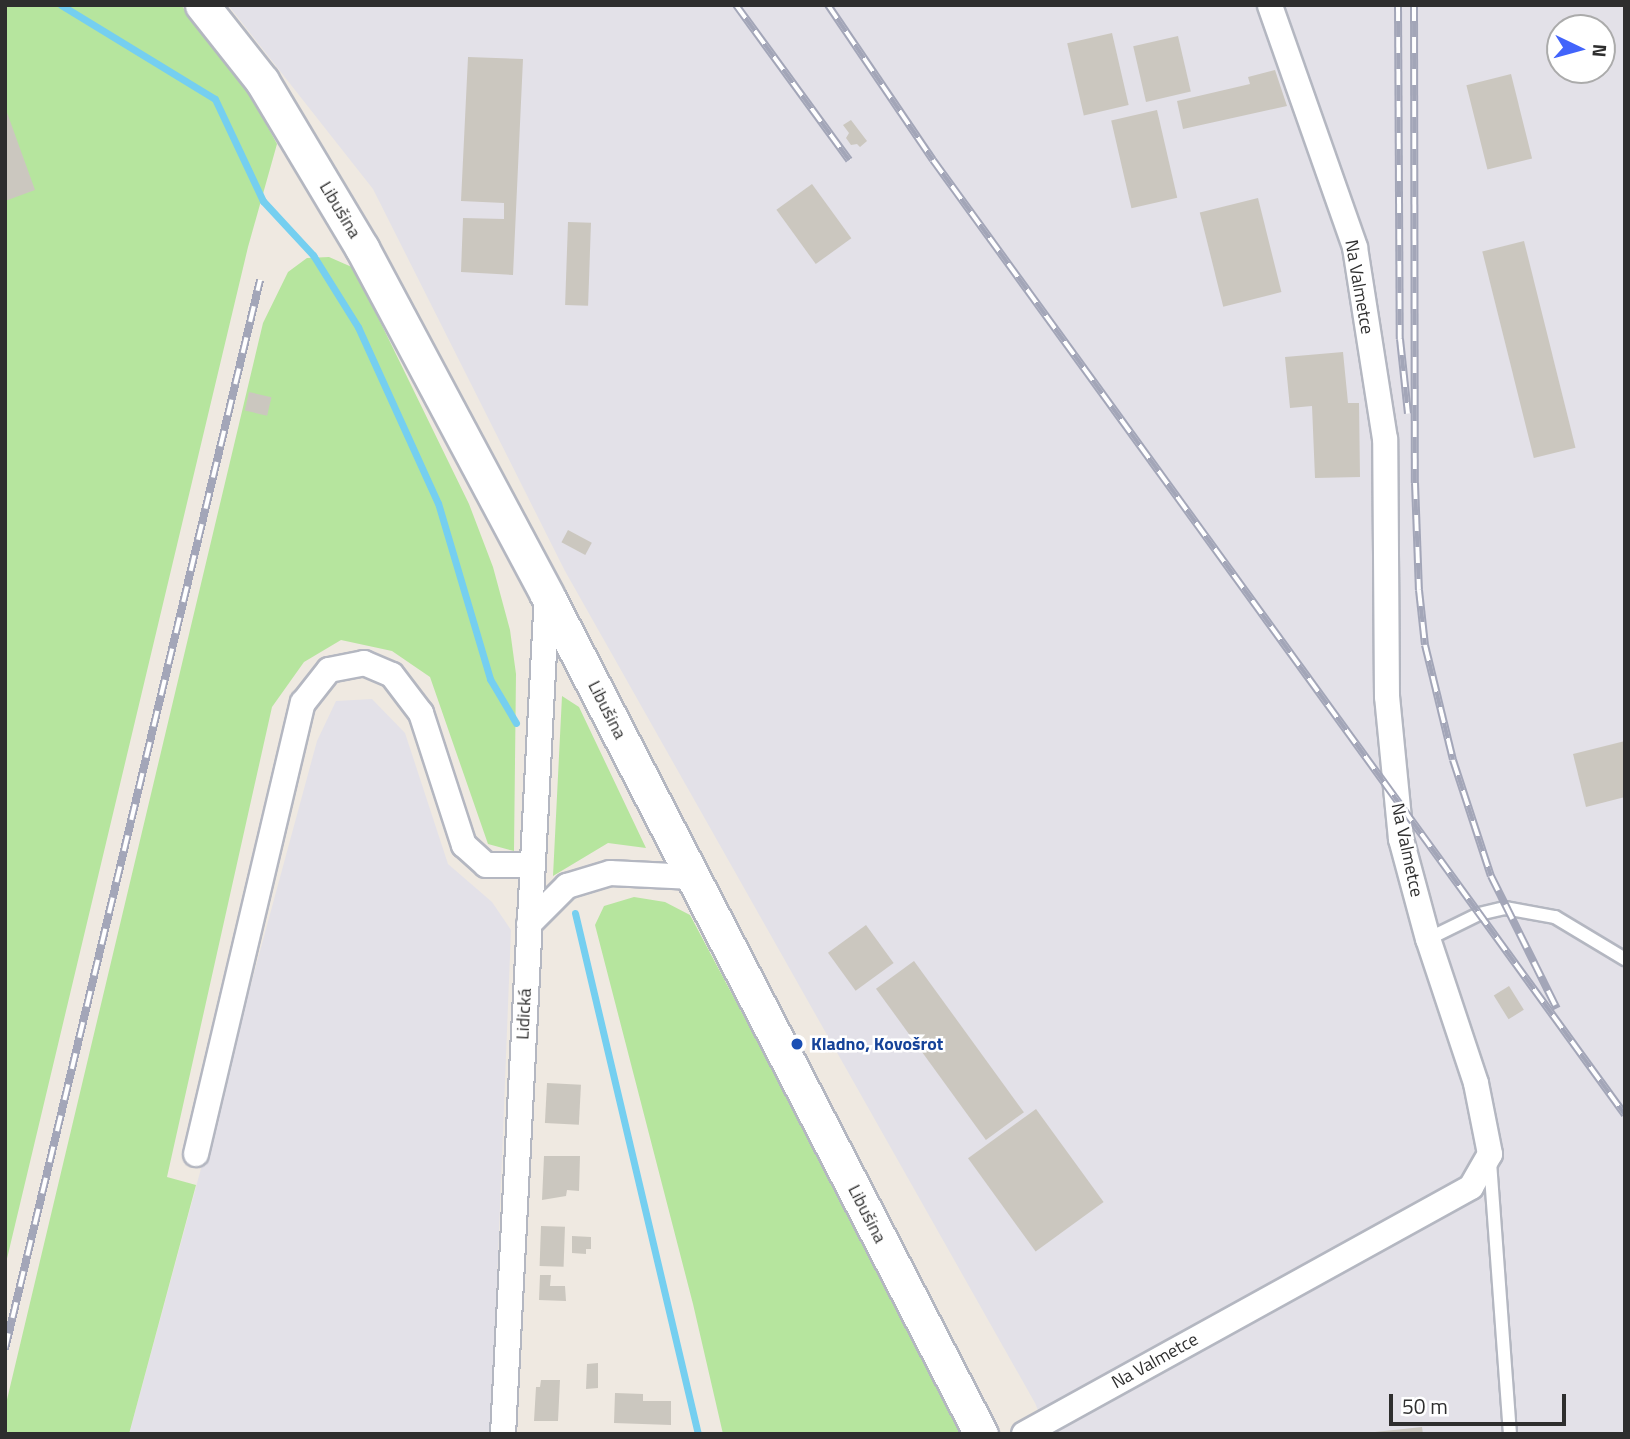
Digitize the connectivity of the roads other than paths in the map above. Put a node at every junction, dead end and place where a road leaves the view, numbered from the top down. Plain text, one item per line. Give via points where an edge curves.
1 (202, 5) edge
2 (1270, 5) edge
3 (547, 594) junction
4 (531, 866) junction
5 (692, 877) junction
6 (529, 924) junction
7 (1429, 939) junction
8 (1625, 958) edge
9 (196, 1154) dead end
10 (1490, 1154) junction
11 (503, 1434) edge
12 (981, 1434) edge
13 (1024, 1434) edge
14 (1510, 1434) edge

1 - 3 main road, Libušina via 262,81 362,248
2 - 7 street, Na Valmetce via 1355,247 1385,439 1387,697 1396,799 1401,839
3 - 4 street, Lidická
3 - 5 main road, Libušina
4 - 6 street, Lidická
4 - 9 street via 486,865 464,845 421,713 392,675 365,663 329,670 303,703
5 - 6 street via 610,873 567,886
5 - 12 main road, Libušina
6 - 11 street, Lidická
7 - 8 lane via 1479,914 1505,908 1555,918
7 - 10 street, Na Valmetce via 1476,1083
10 - 13 street, Na Valmetce via 1471,1187
10 - 14 lane

